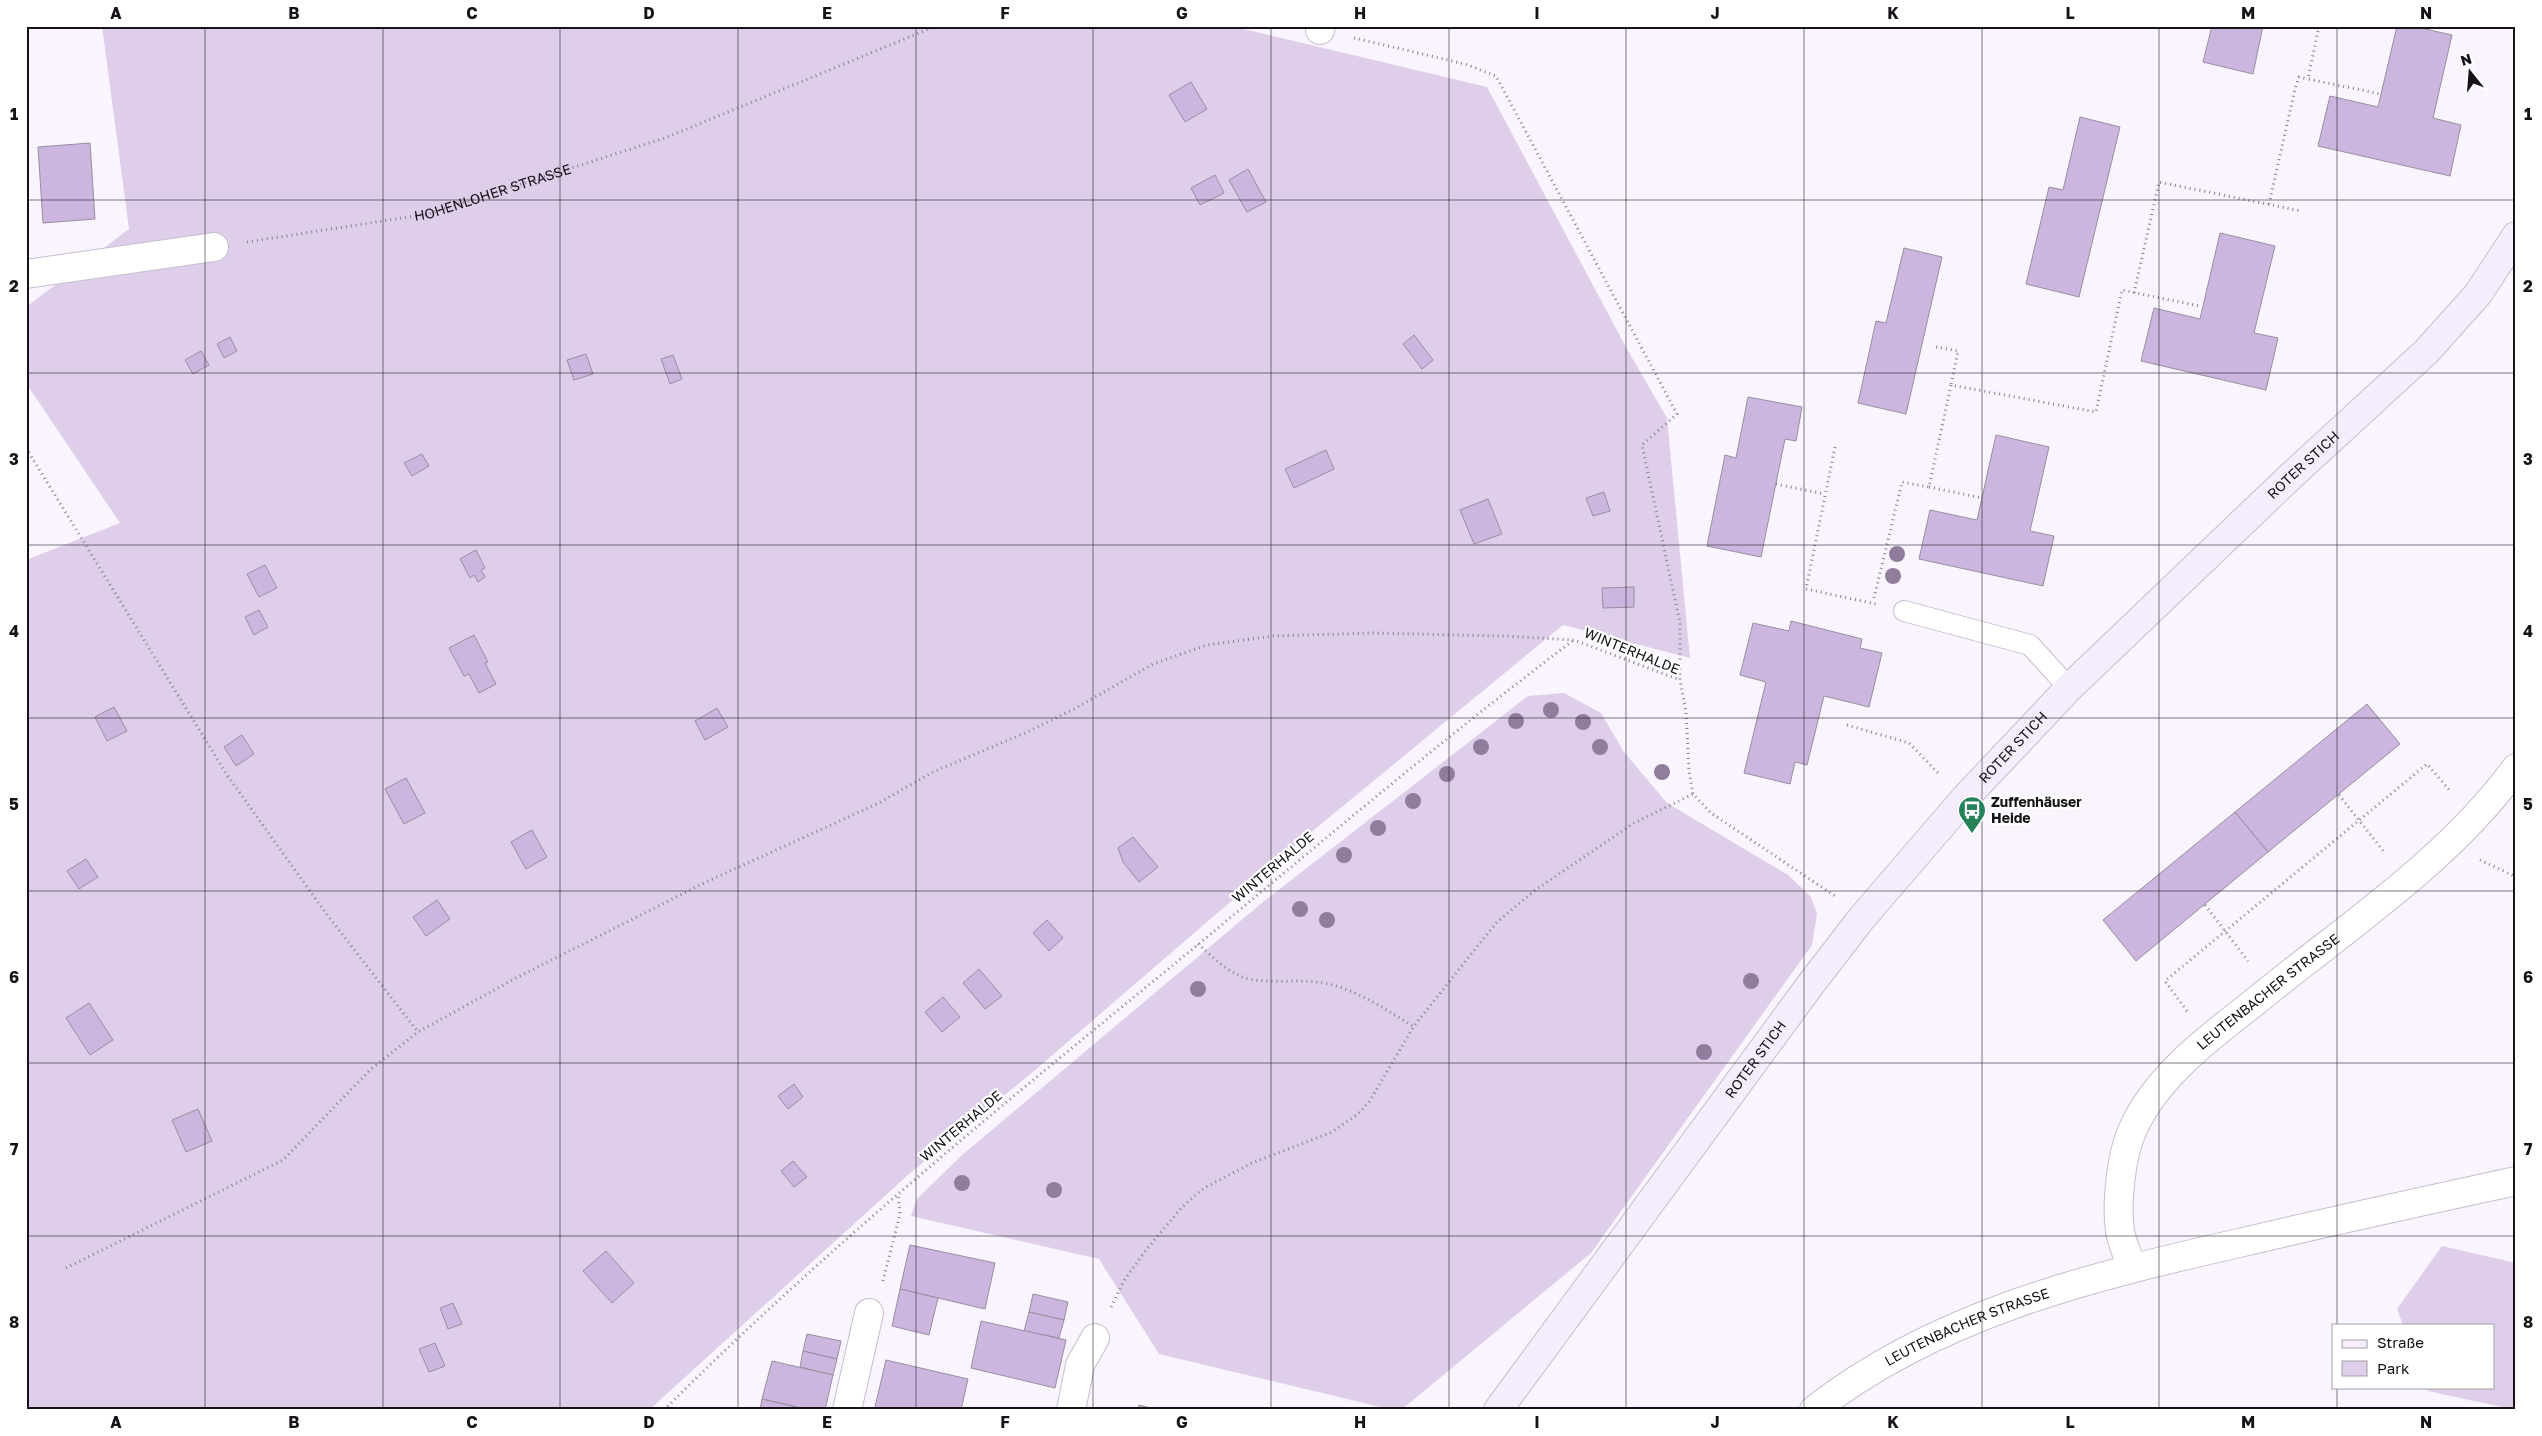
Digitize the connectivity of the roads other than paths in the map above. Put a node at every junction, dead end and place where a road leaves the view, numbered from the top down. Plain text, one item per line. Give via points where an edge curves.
1 (2516, 236) edge
2 (214, 247) road end
3 (26, 274) edge
4 (1904, 610) road end
5 (2069, 688) junction
6 (2516, 768) edge
7 (2516, 1181) edge
8 (2131, 1267) junction
9 (869, 1314) dead end
10 (1095, 1338) road end
11 (847, 1410) edge
12 (1070, 1410) edge
13 (1498, 1410) edge
14 (1814, 1410) edge

1 - 5 street, ROTER STICH via 2478,294 2426,352
2 - 3 street
4 - 5 lane via 2030,645
5 - 13 street, ROTER STICH via 1966,797 1861,919
6 - 8 street, LEUTENBACHER STRASSE via 2494,797 2447,846 2408,881 2208,1040 2147,1103 2131,1132 2119,1185 2120,1231
7 - 8 street, LEUTENBACHER STRASSE
8 - 14 street, LEUTENBACHER STRASSE via 1992,1311 1940,1334 1846,1385
9 - 11 street
10 - 12 street via 1080,1365

